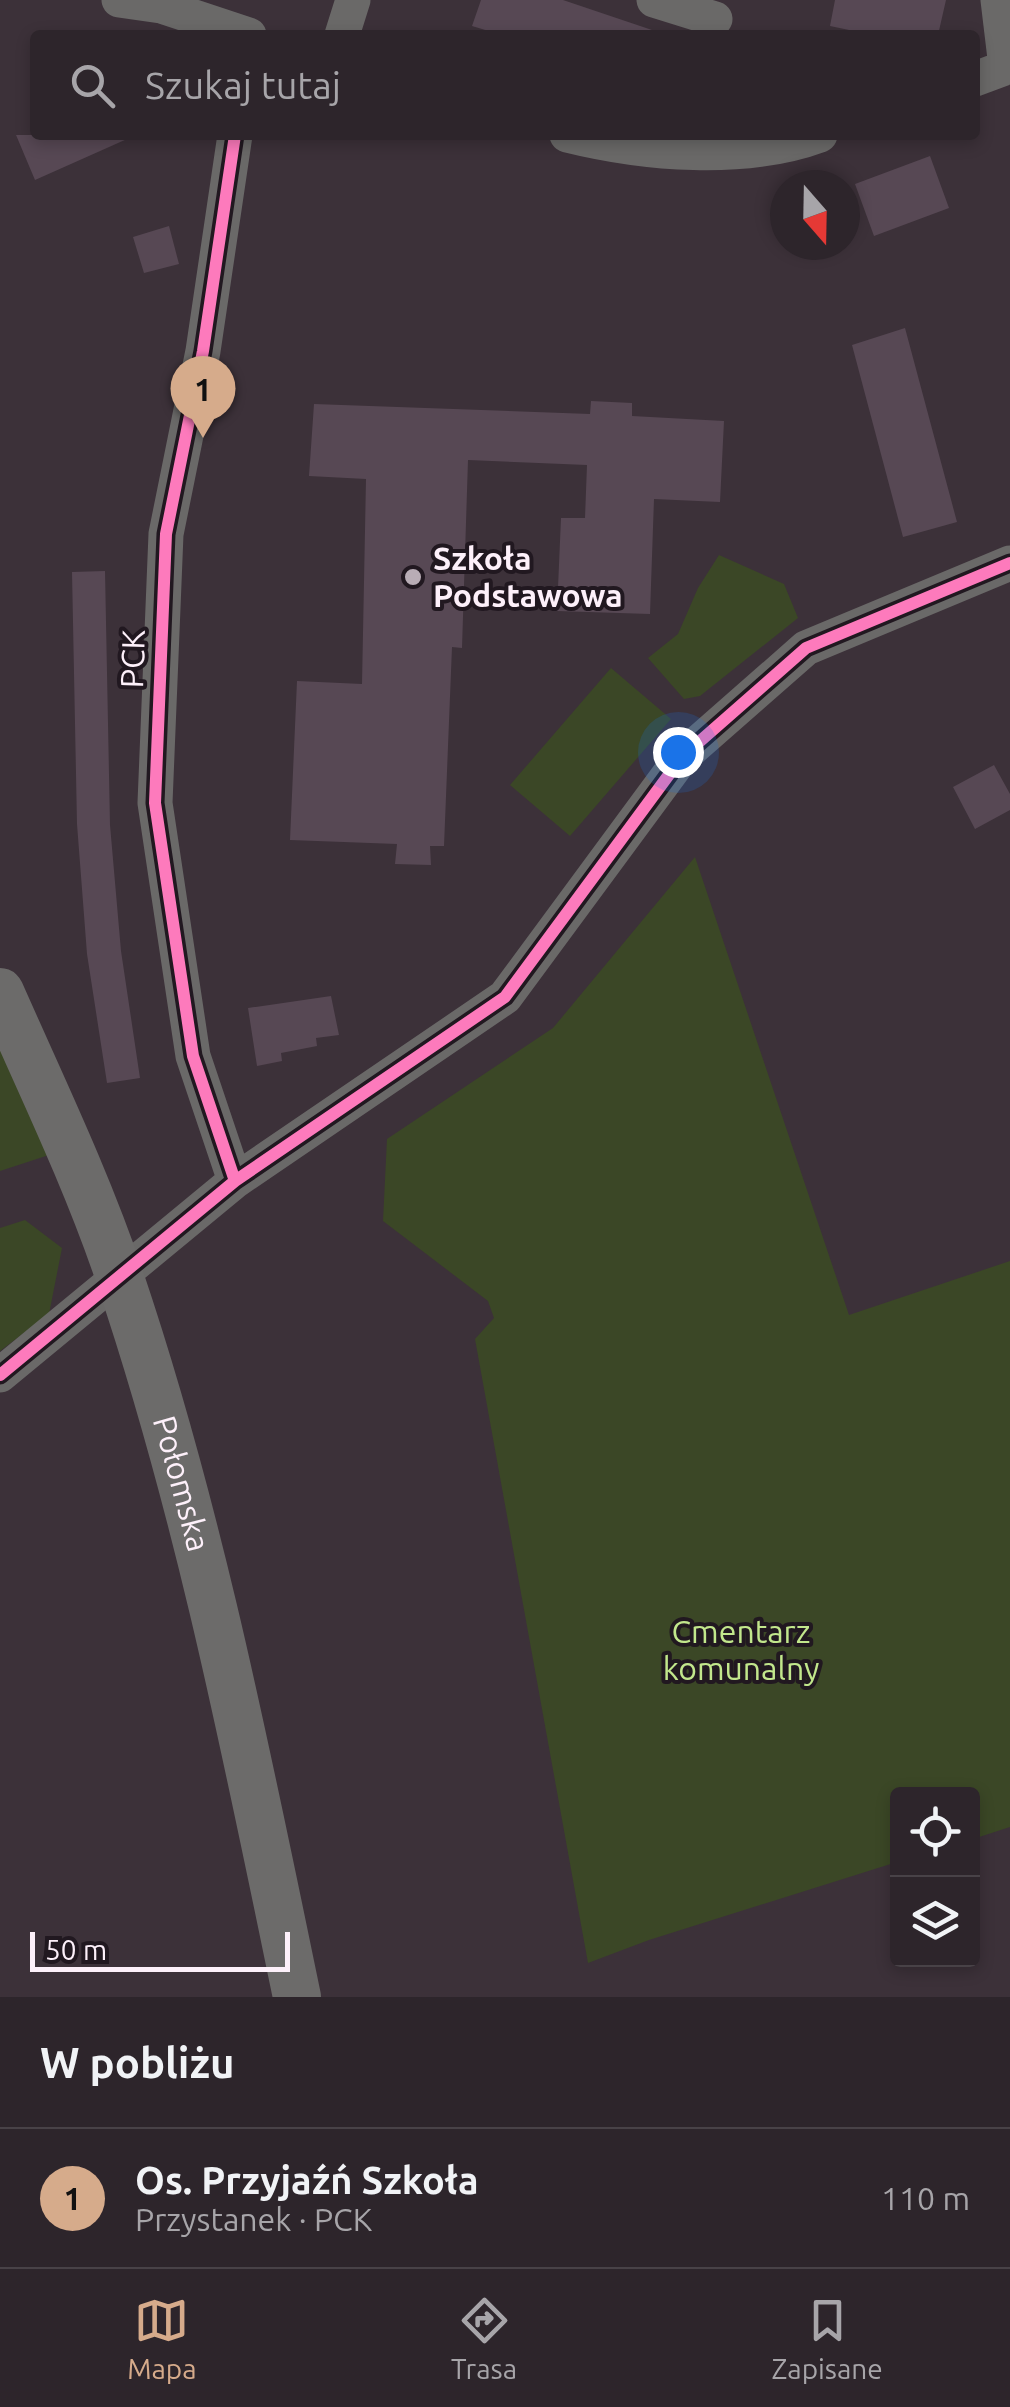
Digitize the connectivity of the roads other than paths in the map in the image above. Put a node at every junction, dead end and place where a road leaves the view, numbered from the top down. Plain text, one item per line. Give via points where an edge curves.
1 (353, 0) edge
2 (654, 0) edge
3 (998, 0) edge
4 (135, 1) edge
5 (716, 18) edge
6 (232, 30) edge
7 (344, 30) edge
8 (997, 71) edge
9 (234, 140) edge
10 (587, 140) edge
11 (794, 140) edge
12 (706, 143) edge
13 (1010, 563) edge
14 (0, 992) edge
15 (235, 1181) junction
16 (119, 1274) junction
17 (0, 1375) edge
18 (297, 1997) edge

1 - 7 street
2 - 5 street
3 - 8 street
4 - 6 street
9 - 15 street, PCK via 203,351 166,534 155,803 192,1056
10 - 12 street via 616,147
11 - 12 street via 746,149
13 - 15 street via 806,648 682,757 506,997
14 - 16 street, Połomska
15 - 16 street
16 - 17 street
16 - 18 street, Połomska via 212,1610

